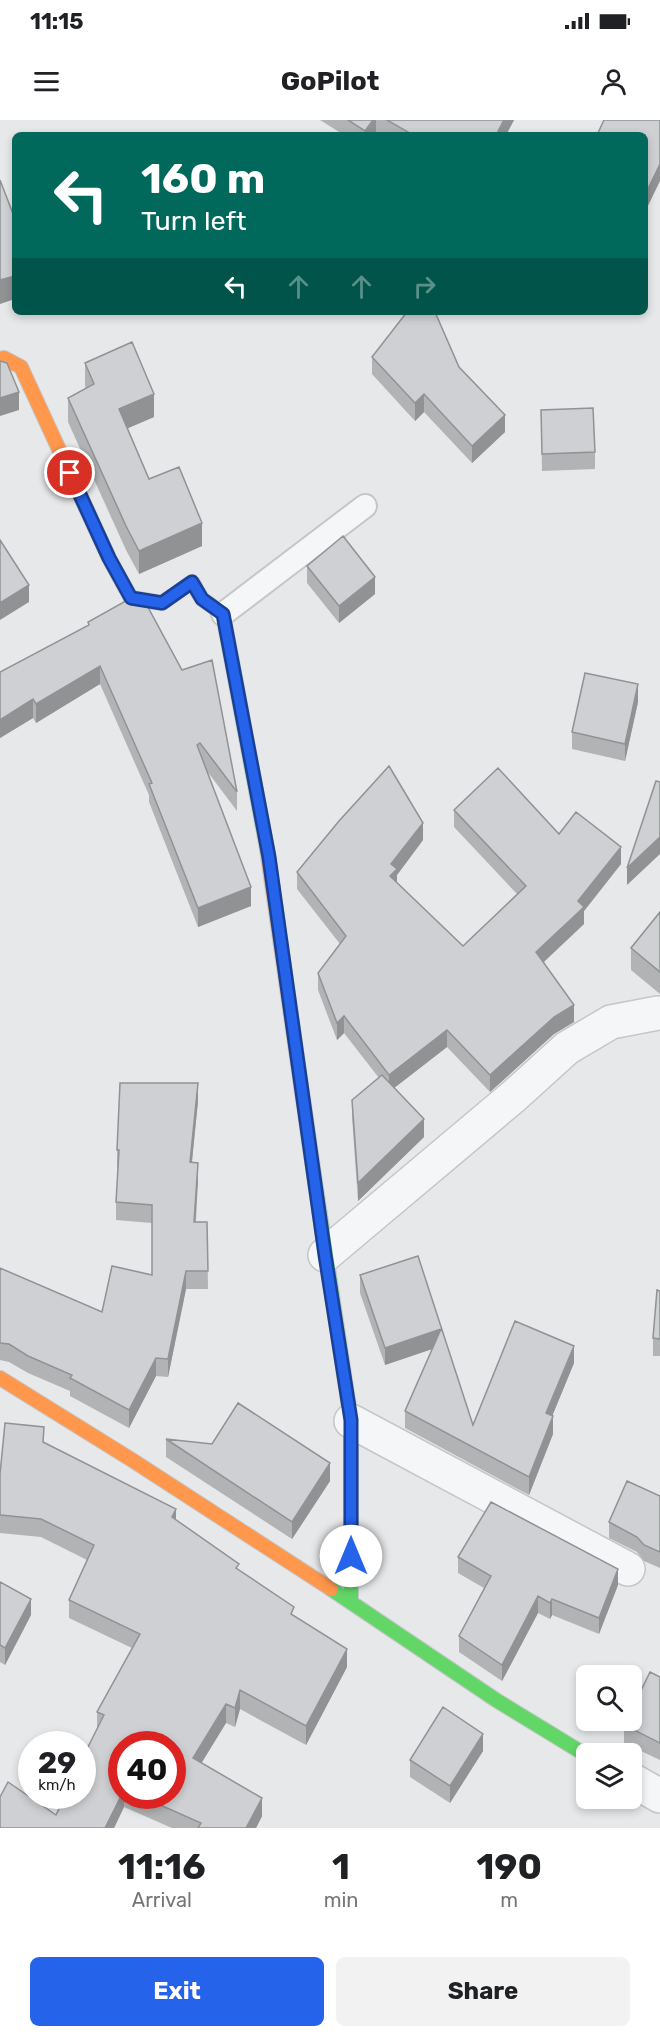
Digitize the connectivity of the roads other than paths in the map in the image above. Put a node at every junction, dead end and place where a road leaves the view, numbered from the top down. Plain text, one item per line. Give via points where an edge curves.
1 (0, 359) edge
2 (365, 506) dead end
3 (223, 614) junction
4 (658, 1013) dead end
5 (325, 1255) junction
6 (0, 1378) edge
7 (351, 1420) junction
8 (628, 1569) dead end
9 (351, 1601) junction
10 (576, 1749) edge
11 (642, 1786) edge
12 (660, 1796) edge

1 - 3 street via 21,367 131,598 162,603 192,582 202,599
2 - 3 lane
3 - 5 street via 269,857
4 - 5 street via 612,1022 567,1048
5 - 7 street
6 - 9 street
7 - 8 street
7 - 9 street
9 - 10 street
11 - 12 street

